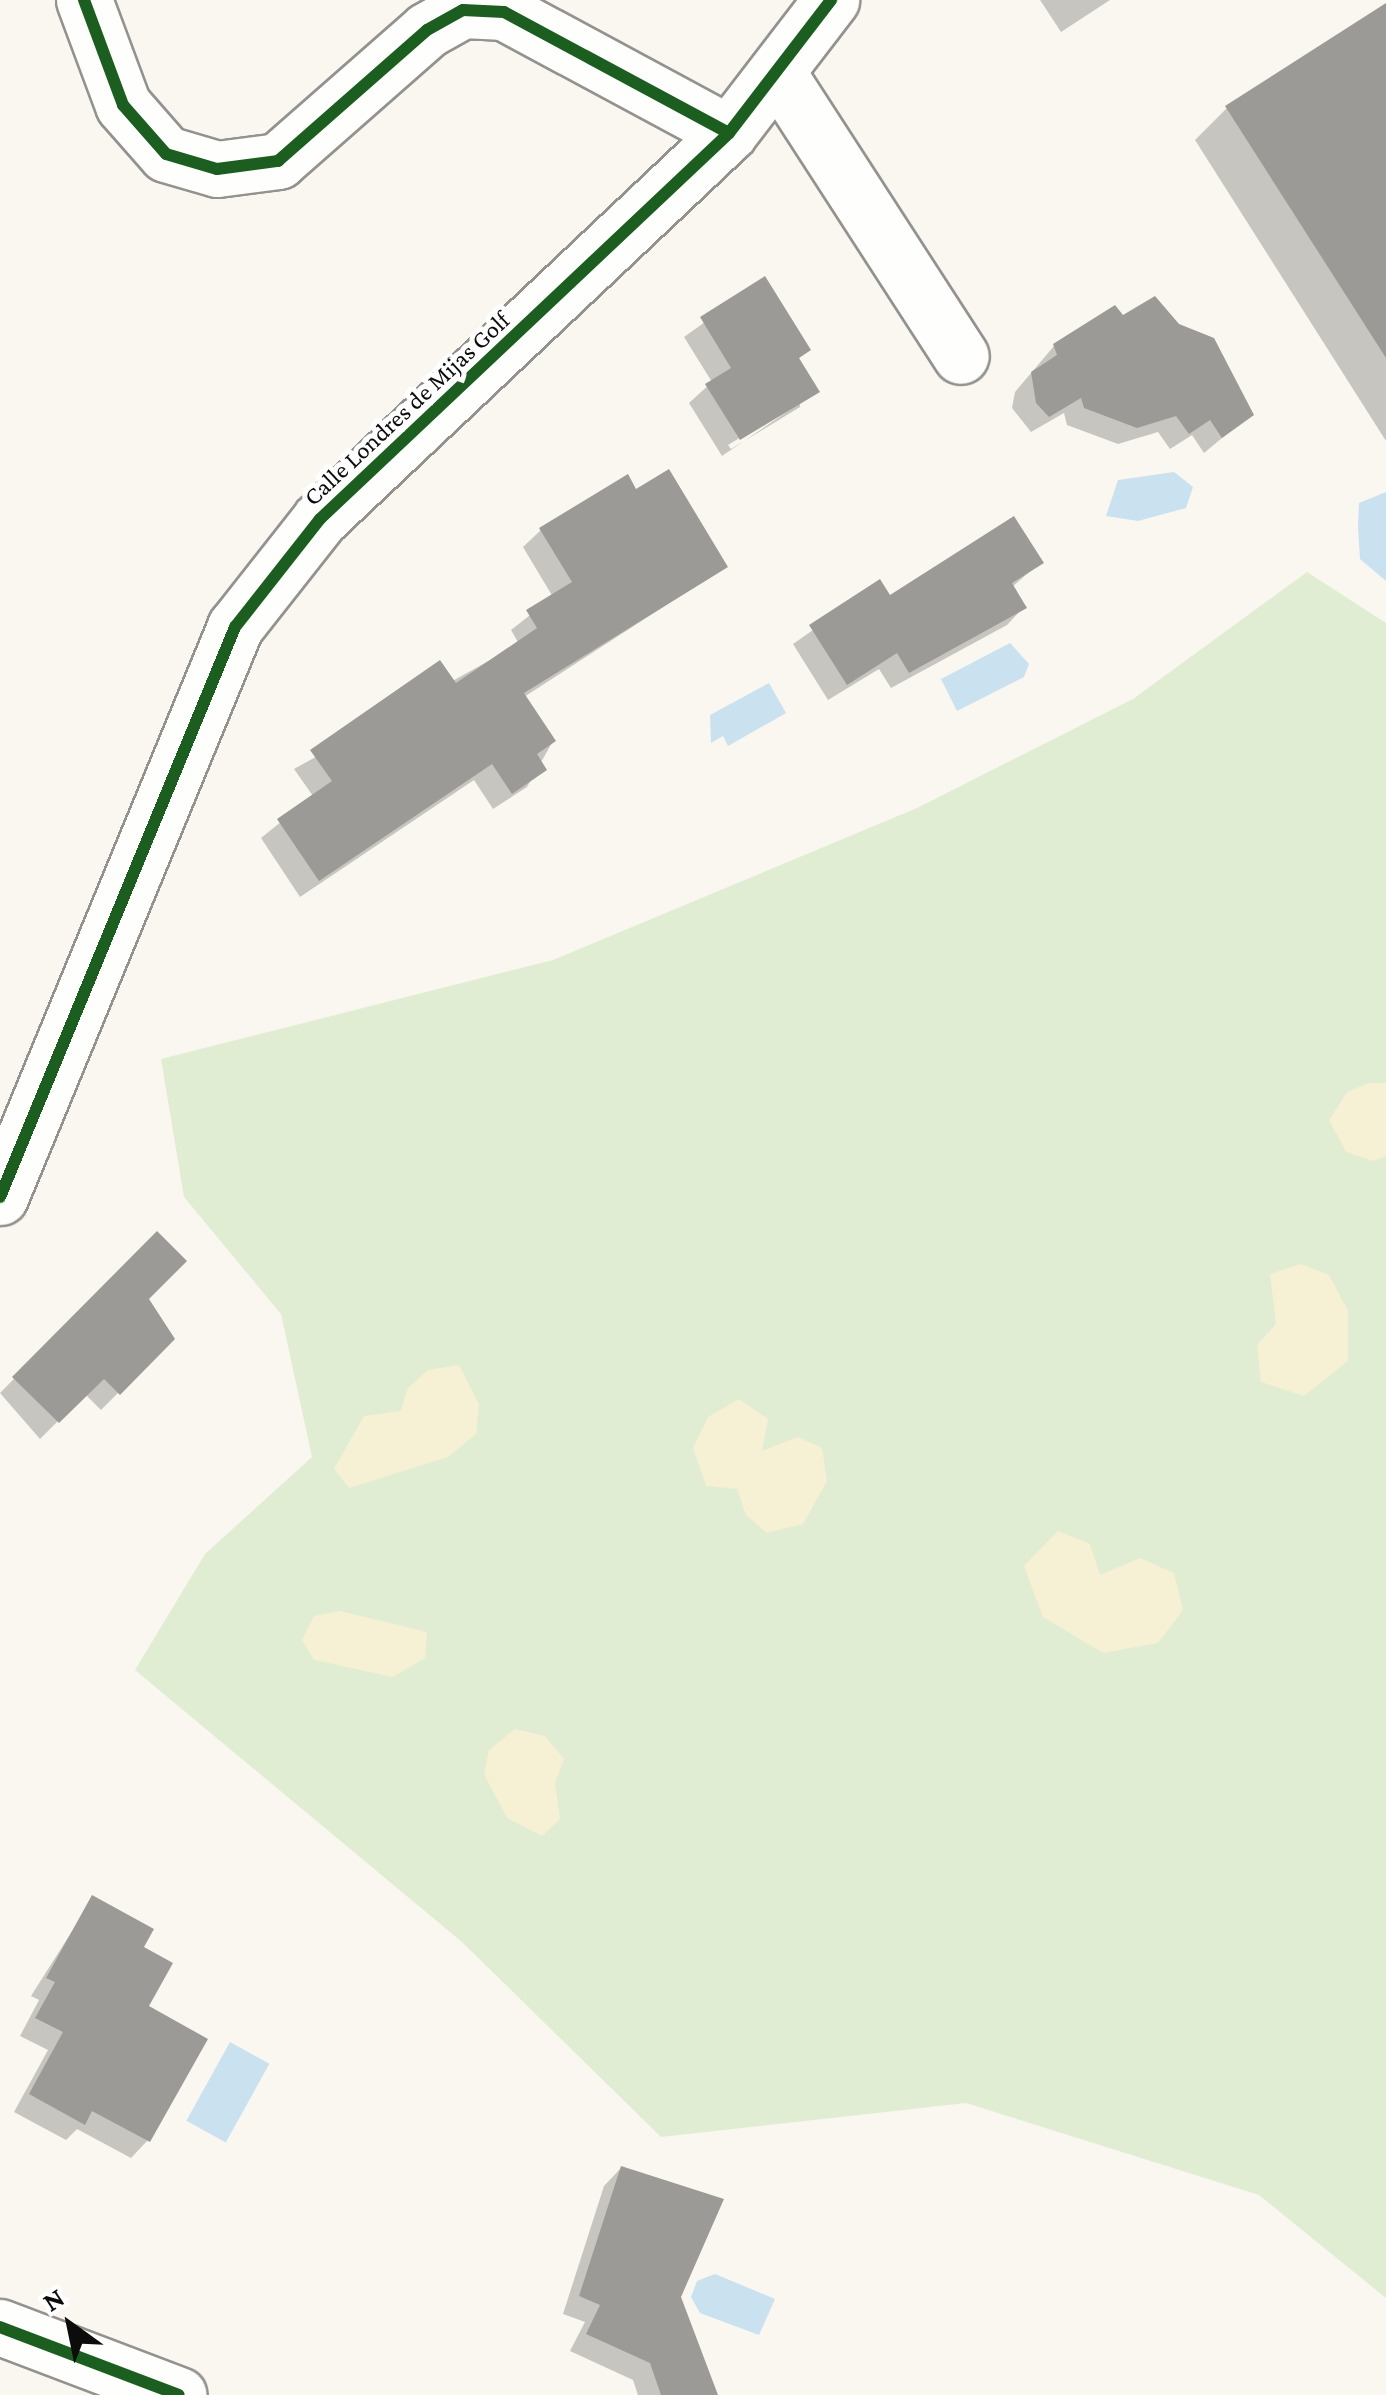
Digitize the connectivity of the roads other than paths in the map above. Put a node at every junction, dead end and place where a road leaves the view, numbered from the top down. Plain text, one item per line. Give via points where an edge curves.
1 (84, 0) edge
2 (831, 0) edge
3 (777, 72) junction
4 (730, 133) junction
5 (961, 356) dead end
6 (0, 1196) edge
7 (0, 2327) edge
8 (117, 2384) edge
9 (179, 2395) edge

1 - 4 street via 123,105 166,154 216,169 278,161 427,30 463,10 504,12
2 - 3 street, Calle Londres de Mijas Golf
3 - 4 street, Calle Londres de Mijas Golf
3 - 5 street
4 - 6 street, Calle Londres de Mijas Golf via 320,519 235,628
7 - 8 street
8 - 9 street

